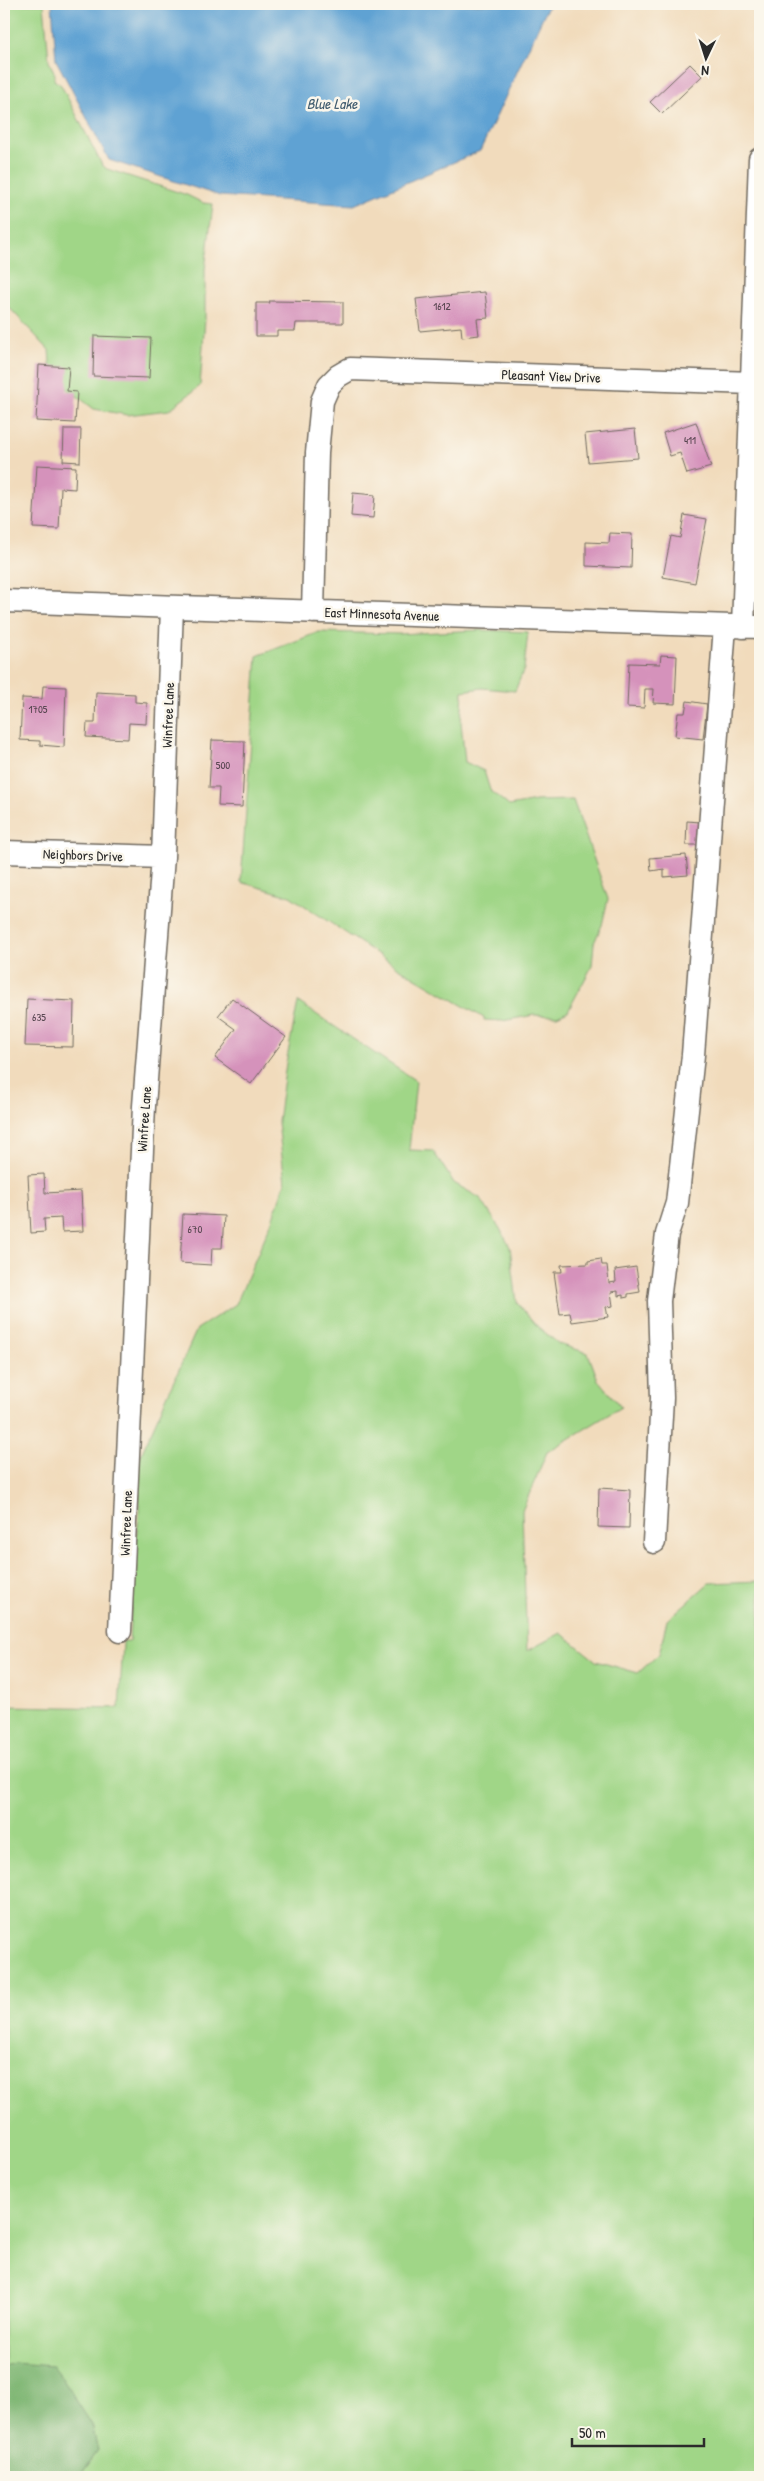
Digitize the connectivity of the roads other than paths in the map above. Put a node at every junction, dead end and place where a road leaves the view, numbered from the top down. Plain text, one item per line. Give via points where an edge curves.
1 (760, 159) edge
2 (752, 383) junction
3 (4, 601) edge
4 (172, 607) junction
5 (313, 612) junction
6 (743, 627) edge
7 (4, 852) edge
8 (163, 857) junction
9 (654, 1542) dead end
10 (120, 1631) dead end

1 - 2 street
2 - 5 street, Pleasant View Drive via 350,369 333,380 322,400 317,454
2 - 6 street
3 - 4 street, East Minnesota Avenue
4 - 5 street, East Minnesota Avenue
4 - 8 street, Winfree Lane
5 - 6 street, East Minnesota Avenue
6 - 9 street via 677,1203 667,1234 659,1302 662,1398
7 - 8 street, Neighbors Drive
8 - 10 street, Winfree Lane via 144,1106

